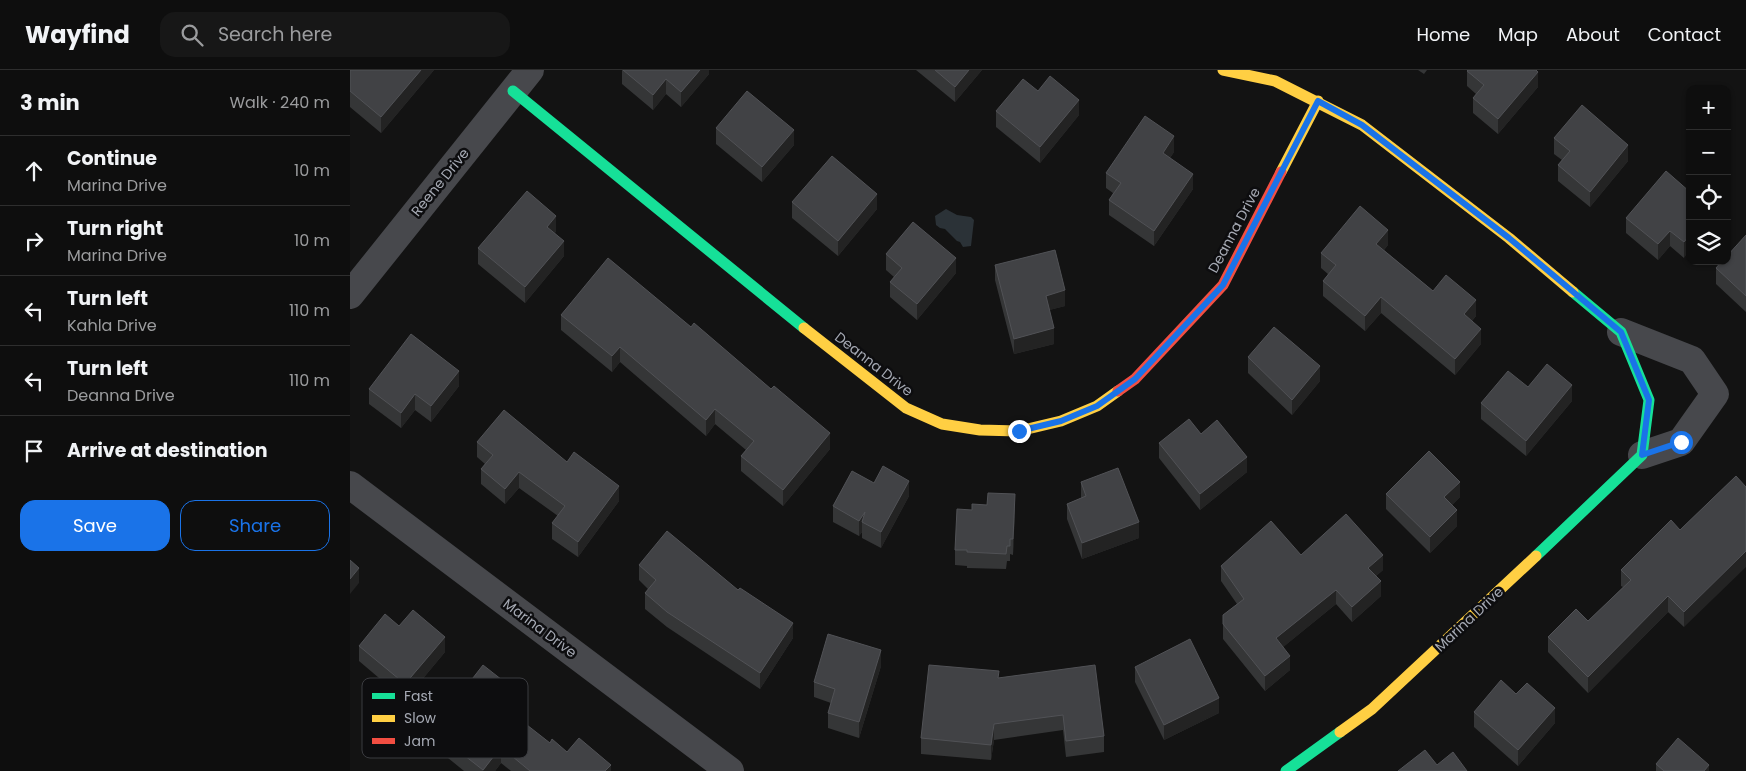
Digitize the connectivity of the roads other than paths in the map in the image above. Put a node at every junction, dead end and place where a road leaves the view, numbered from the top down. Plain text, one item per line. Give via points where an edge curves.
1 (530, 70) edge
2 (1223, 70) edge
3 (513, 91) junction
4 (1318, 101) junction
5 (350, 295) edge
6 (1621, 332) junction
7 (1642, 455) junction
8 (350, 485) edge
9 (730, 771) edge
10 (1286, 771) edge

1 - 3 street, Reene Drive
2 - 4 street via 1275,81
3 - 4 street, Deanna Drive via 738,276 906,408 942,424 980,430 1019,431 1061,421 1097,406 1135,379 1223,285
3 - 5 street, Reene Drive
4 - 6 street via 1378,137 1509,238
6 - 7 street via 1649,400
6 - 7 street, Marina Drive via 1692,360 1715,394 1681,442
7 - 10 street, Marina Drive via 1372,709
8 - 9 street, Marina Drive

